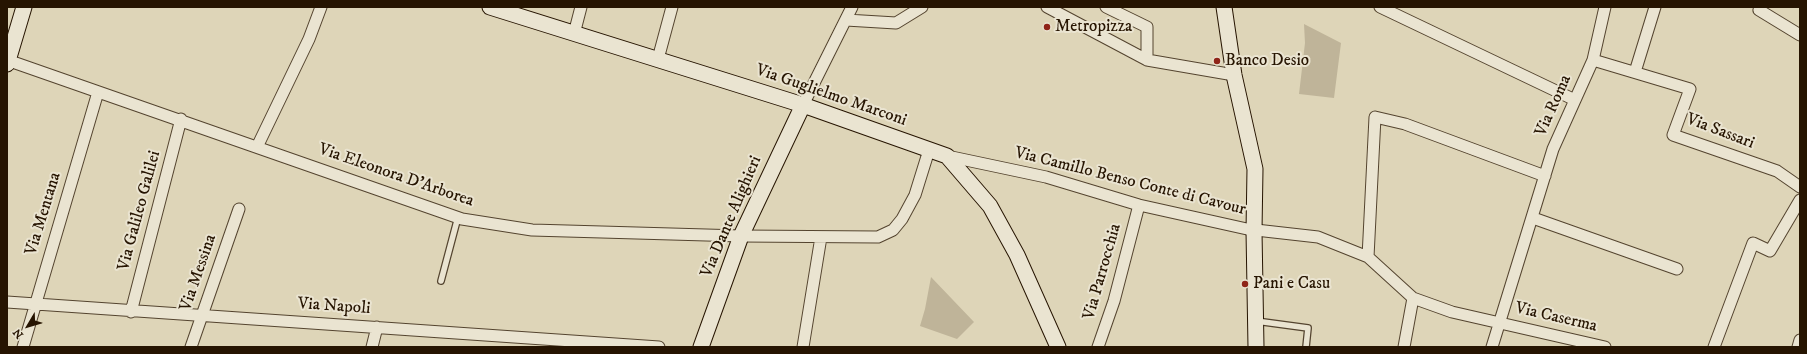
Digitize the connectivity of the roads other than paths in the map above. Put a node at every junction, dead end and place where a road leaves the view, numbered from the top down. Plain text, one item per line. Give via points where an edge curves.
1 (24, 7) edge
2 (321, 7) edge
3 (490, 7) edge
4 (580, 7) edge
5 (672, 7) edge
6 (922, 7) edge
7 (1046, 7) edge
8 (1106, 7) edge
9 (1224, 7) edge
10 (1380, 7) edge
11 (1605, 7) edge
12 (1655, 7) edge
13 (1760, 7) edge
14 (850, 8) edge
15 (846, 20) junction
16 (574, 34) junction
17 (1800, 35) edge
18 (658, 59) junction
19 (1148, 60) junction
20 (1593, 60) junction
21 (7, 61) edge
22 (1635, 72) junction
23 (1234, 75) junction
24 (98, 92) junction
25 (1575, 100) junction
26 (803, 105) junction
27 (181, 119) junction
28 (257, 147) junction
29 (929, 150) junction
30 (947, 156) junction
31 (1545, 176) junction
32 (1800, 187) edge
33 (1800, 200) edge
34 (1139, 205) junction
35 (239, 209) dead end
36 (458, 217) junction
37 (1533, 218) junction
38 (1254, 230) junction
39 (741, 236) junction
40 (821, 237) junction
41 (1368, 257) junction
42 (1677, 269) dead end
43 (442, 281) dead end
44 (1414, 298) junction
45 (7, 302) edge
46 (35, 304) junction
47 (131, 312) junction
48 (202, 315) junction
49 (1256, 321) junction
50 (1500, 322) junction
51 (377, 327) junction
52 (1800, 340) edge
53 (23, 347) edge
54 (191, 347) edge
55 (372, 347) edge
56 (659, 347) edge
57 (701, 347) edge
58 (803, 347) edge
59 (1058, 347) edge
60 (1098, 347) edge
61 (1256, 347) edge
62 (1306, 347) edge
63 (1404, 347) edge
64 (1492, 347) edge
65 (1605, 347) edge
66 (1714, 347) edge
67 (1798, 347) edge

1 - 21 main road
2 - 28 street via 309,39
3 - 16 main road, Via Guglielmo Marconi
4 - 16 street
5 - 18 street
6 - 15 street via 896,23
7 - 19 street
8 - 19 street via 1147,27
9 - 23 main road
10 - 25 street
11 - 20 street, Via Roma
12 - 22 street
13 - 17 street via 1759,10
14 - 15 street
15 - 26 street
16 - 18 main road, Via Guglielmo Marconi
18 - 26 main road, Via Guglielmo Marconi
19 - 23 street
20 - 22 street, Via Sassari
20 - 25 street, Via Roma
21 - 24 street, Via Eleonora D'Arborea
22 - 32 street, Via Sassari via 1690,89 1673,135 1777,172
23 - 38 main road via 1255,169
24 - 27 street, Via Eleonora D'Arborea
24 - 46 street, Via Mentana
25 - 31 street, Via Roma via 1553,149
26 - 29 main road, Via Guglielmo Marconi
26 - 39 main road, Via Dante Alighieri
27 - 28 street, Via Eleonora D'Arborea
27 - 47 street, Via Galileo Galilei
28 - 36 street, Via Eleonora D'Arborea
29 - 30 main road, Via Guglielmo Marconi
29 - 40 street, Via Eleonora D'Arborea via 915,195 893,230 878,237
30 - 34 street, Via Camillo Benso Conte di Cavour via 1046,177
30 - 59 main road via 990,206 1017,255
31 - 37 street, Via Roma
31 - 41 street via 1405,124 1375,117
33 - 66 street via 1770,251 1753,243
34 - 38 street, Via Camillo Benso Conte di Cavour
34 - 60 street, Via Parrocchia via 1114,301
35 - 48 street, Via Messina
36 - 39 street, Via Eleonora D'Arborea via 532,230
36 - 43 lane
37 - 42 street
37 - 50 street, Via Roma
38 - 41 street, Via Camillo Benso Conte di Cavour via 1318,237
38 - 49 main road
39 - 40 street, Via Eleonora D'Arborea
39 - 57 main road, Via Dante Alighieri
40 - 58 street
41 - 44 street, Via Camillo Benso Conte di Cavour
44 - 50 street, Via Camillo Benso Conte di Cavour via 1452,312
44 - 63 street
45 - 46 street, Via Napoli
46 - 47 street, Via Napoli
46 - 53 street, Via Mentana
47 - 48 street, Via Napoli
48 - 51 street, Via Napoli
48 - 54 street, Via Messina
49 - 61 main road
49 - 62 lane via 1308,328
50 - 64 street, Via Roma
50 - 65 street, Via Caserma
51 - 55 street
51 - 56 street, Via Napoli
52 - 67 street

